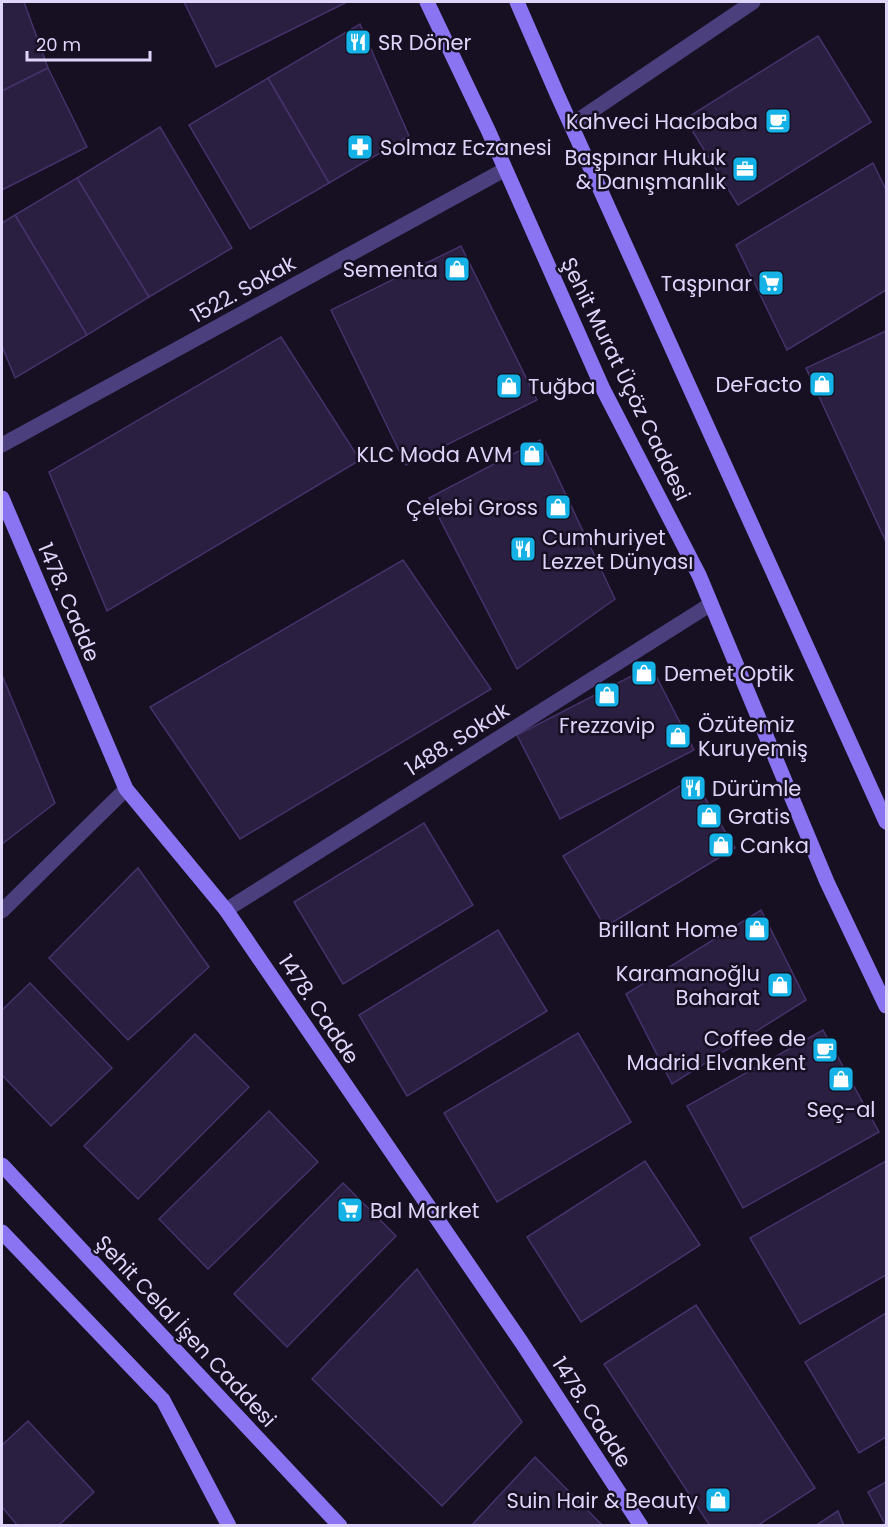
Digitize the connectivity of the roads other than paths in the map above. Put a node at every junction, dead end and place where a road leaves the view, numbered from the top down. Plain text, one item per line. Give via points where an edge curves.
1 (427, 2) edge
2 (517, 2) edge
3 (753, 2) edge
4 (571, 124) junction
5 (504, 170) junction
6 (2, 445) edge
7 (2, 498) edge
8 (711, 604) junction
9 (126, 789) junction
10 (882, 802) edge
11 (886, 822) edge
12 (226, 910) junction
13 (2, 911) edge
14 (886, 1006) edge
15 (2, 1165) edge
16 (2, 1232) edge
17 (229, 1526) edge
18 (340, 1526) edge
19 (642, 1526) edge

1 - 5 street, Şehit Murat Üçöz Caddesi
2 - 4 street
3 - 4 street
4 - 10 street
5 - 6 street, 1522. Sokak
5 - 8 street, Şehit Murat Üçöz Caddesi via 603,389
7 - 9 street, 1478. Cadde
8 - 12 street, 1488. Sokak
8 - 14 street, Şehit Murat Üçöz Caddesi via 827,882
9 - 12 street, 1478. Cadde
9 - 13 street
10 - 11 street
12 - 19 street, 1478. Cadde
15 - 18 street, Şehit Celal İşen Caddesi
16 - 17 street via 163,1400

